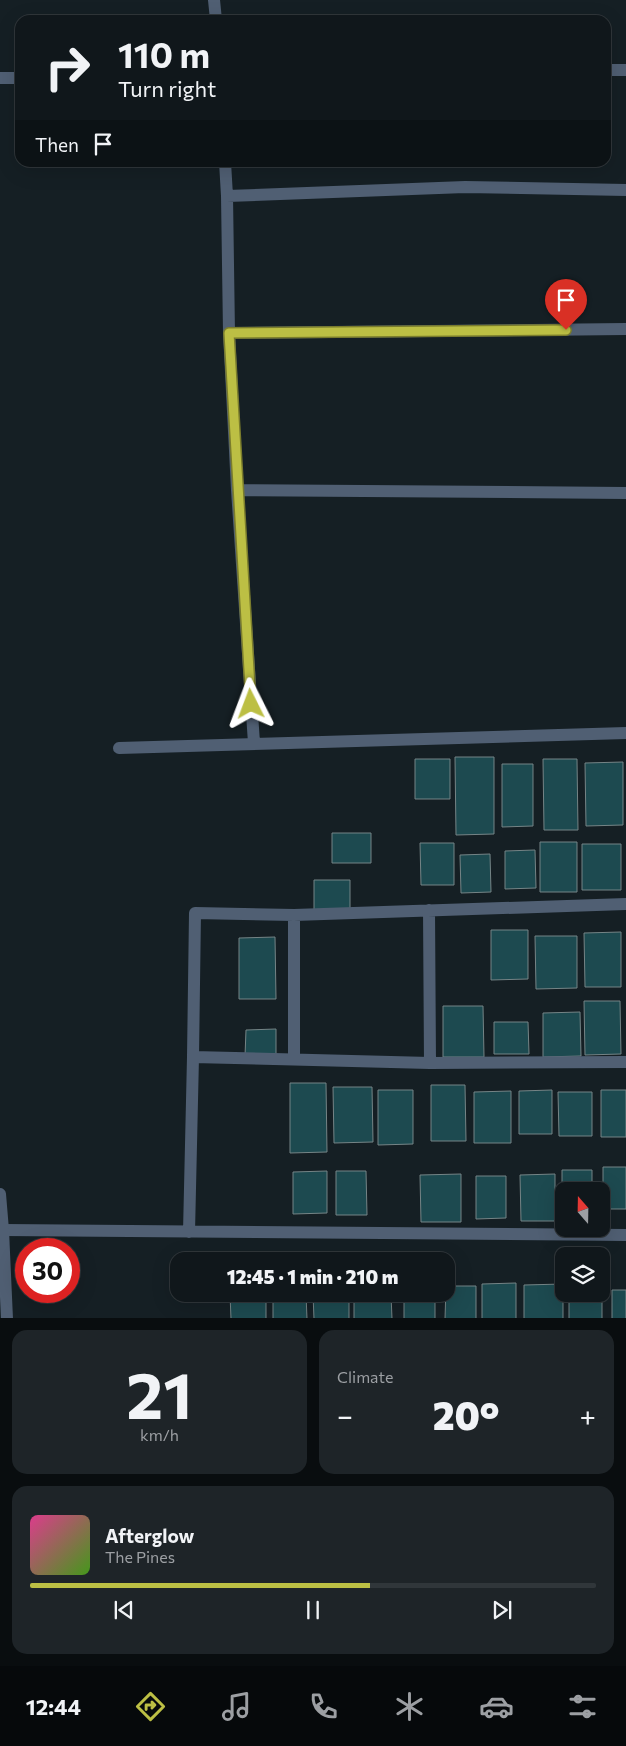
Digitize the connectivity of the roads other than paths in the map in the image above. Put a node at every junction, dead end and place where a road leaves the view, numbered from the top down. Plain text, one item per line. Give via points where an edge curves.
1 (214, 0) edge
2 (216, 15) edge
3 (611, 70) edge
4 (626, 70) edge
5 (0, 78) edge
6 (15, 78) edge
7 (225, 167) edge
8 (626, 190) edge
9 (227, 196) junction
10 (626, 329) edge
11 (229, 333) junction
12 (237, 490) junction
13 (626, 493) edge
14 (626, 733) edge
15 (254, 743) junction
16 (119, 748) dead end
17 (626, 904) edge
18 (429, 910) junction
19 (294, 915) junction
20 (193, 1057) junction
21 (294, 1060) junction
22 (626, 1062) edge
23 (430, 1063) junction
24 (0, 1194) edge
25 (1, 1209) edge
26 (3, 1230) junction
27 (189, 1232) junction
28 (626, 1234) edge
29 (7, 1318) edge

1 - 2 street
3 - 4 street
5 - 6 street
7 - 9 street
8 - 9 street via 465,187
9 - 11 street
10 - 11 street
11 - 12 street
12 - 13 street
12 - 15 street
14 - 15 street
15 - 16 street
17 - 18 street
18 - 19 street
18 - 23 street
19 - 20 street via 195,913
19 - 21 street
20 - 21 street
20 - 27 street
21 - 23 street
22 - 23 street
24 - 25 street
25 - 26 street
26 - 27 street
26 - 29 street
27 - 28 street

